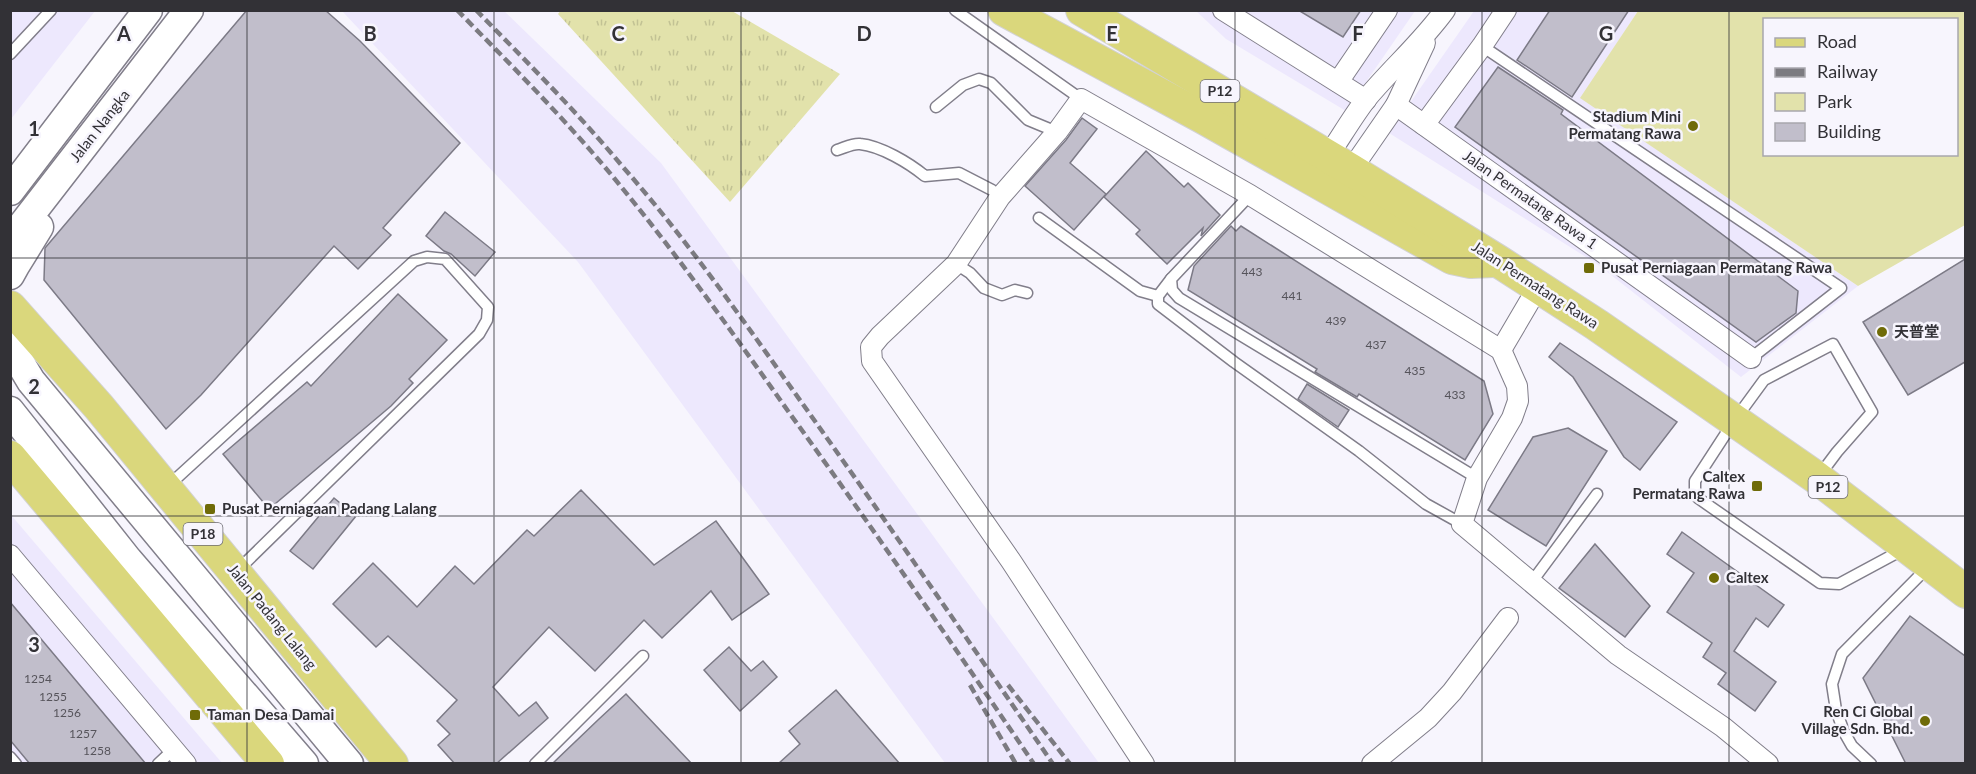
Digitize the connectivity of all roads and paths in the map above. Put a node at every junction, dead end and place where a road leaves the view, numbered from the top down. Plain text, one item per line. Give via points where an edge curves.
1 (51, 10) edge
2 (148, 10) edge
3 (189, 10) edge
4 (955, 10) edge
5 (1004, 10) edge
6 (1082, 10) edge
7 (1223, 10) edge
8 (1387, 10) edge
9 (1445, 10) edge
10 (1506, 10) edge
11 (1116, 19) edge
12 (1429, 32) junction
13 (1482, 46) junction
14 (10, 54) edge
15 (1338, 82) junction
16 (1081, 99) junction
17 (1366, 99) junction
18 (118, 104) junction
19 (1396, 105) junction
20 (936, 107) dead end
21 (1424, 125) junction
22 (1057, 132) junction
23 (837, 150) dead end
24 (1340, 163) junction
25 (10, 191) edge
26 (1250, 195) junction
27 (1000, 197) junction
28 (1039, 218) dead end
29 (10, 241) edge
30 (1485, 261) junction
31 (956, 264) junction
32 (10, 275) edge
33 (1171, 279) junction
34 (1538, 287) junction
35 (1027, 293) dead end
36 (1158, 296) junction
37 (10, 307) edge
38 (10, 346) edge
39 (1500, 350) junction
40 (1751, 358) joint
41 (10, 411) edge
42 (1734, 421) junction
43 (10, 457) edge
44 (1477, 478) junction
45 (1817, 478) junction
46 (166, 488) junction
47 (1597, 494) dead end
48 (1462, 524) junction
49 (10, 555) edge
50 (1918, 556) junction
51 (235, 572) junction
52 (1531, 583) junction
53 (1965, 592) edge
54 (1508, 618) dead end
55 (643, 656) dead end
56 (180, 756) edge
57 (10, 757) edge
58 (16, 764) edge
59 (158, 764) edge
60 (268, 764) edge
61 (304, 764) edge
62 (350, 764) edge
63 (392, 764) edge
64 (535, 764) edge
65 (1144, 764) edge
66 (1372, 764) edge
67 (1768, 764) edge
68 (1871, 764) edge

1 - 14 lane
2 - 25 street, Jalan Nangka
3 - 18 street, Jalan Nangka
4 - 16 lane
5 - 30 main road via 1423,243 1452,258
6 - 11 main road, Jalan Permatang Rawa / P12
7 - 15 street
8 - 15 street
9 - 12 street
10 - 13 street
11 - 24 main road, Jalan Permatang Rawa / P12
12 - 17 street
12 - 19 street
13 - 21 street
13 - 40 lane via 1841,288
15 - 17 street
16 - 22 street
16 - 26 street
17 - 24 street
18 - 29 street, Jalan Nangka
18 - 32 street
19 - 21 street, Jalan Permatang Rawa 1
19 - 24 street
20 - 22 lane via 963,85 980,79 992,83 1028,120
21 - 40 street, Jalan Permatang Rawa 1
22 - 27 street
23 - 27 lane via 858,143 874,147 925,176 959,173
24 - 30 main road, Jalan Permatang Rawa / P12
26 - 33 lane
26 - 39 street
27 - 31 street
28 - 36 lane via 1140,291
30 - 34 main road, Jalan Permatang Rawa / P12
31 - 35 lane via 984,288 1002,295 1015,290
31 - 65 street via 880,336 871,347 872,361 1011,561
33 - 36 lane
33 - 44 lane via 1172,290 1179,298
34 - 39 street
34 - 42 main road, Jalan Permatang Rawa / P12
36 - 48 lane via 1158,304 1234,362 1426,504
37 - 46 main road, Jalan Padang Lalang / P18
38 - 62 street via 31,381
39 - 44 street via 1517,387 1518,402
41 - 61 street via 128,560
42 - 45 main road, Jalan Permatang Rawa / P12
42 - 45 lane via 1764,380 1833,344 1872,412
42 - 50 lane via 1695,481 1698,498 1820,583 1839,584
43 - 60 main road
44 - 48 street
45 - 50 main road, Jalan Permatang Rawa / P12
46 - 51 main road, Jalan Padang Lalang / P18
46 - 51 lane via 414,261 427,257 445,259 488,307 487,321 479,334
47 - 52 lane
48 - 52 street
49 - 56 street
50 - 53 main road, Jalan Permatang Rawa / P12
50 - 68 lane via 1842,654 1832,684 1844,732
51 - 63 main road, Jalan Padang Lalang / P18
52 - 67 street via 1618,655 1723,727
54 - 66 street via 1428,718
55 - 64 lane
56 - 59 lane
57 - 58 lane

